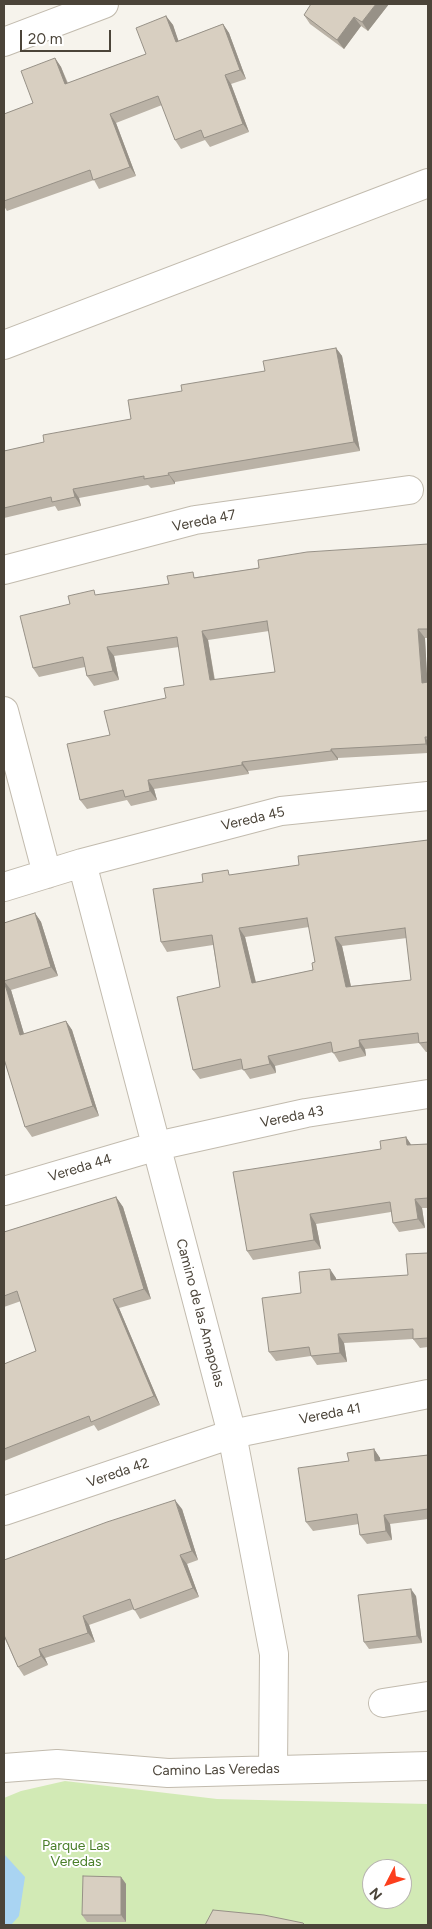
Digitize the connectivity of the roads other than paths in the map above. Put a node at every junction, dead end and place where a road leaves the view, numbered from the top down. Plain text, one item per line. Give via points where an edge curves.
1 (104, 4) edge
2 (4, 42) edge
3 (428, 183) edge
4 (4, 345) edge
5 (409, 490) dead end
6 (4, 570) edge
7 (4, 711) edge
8 (428, 796) edge
9 (82, 863) junction
10 (47, 874) junction
11 (4, 887) edge
12 (428, 1094) edge
13 (156, 1146) junction
14 (4, 1191) edge
15 (428, 1394) edge
16 (232, 1434) junction
17 (4, 1511) edge
18 (428, 1696) edge
19 (383, 1703) dead end
20 (428, 1766) edge
21 (4, 1768) edge
22 (273, 1770) junction

1 - 2 street
3 - 4 street
5 - 6 street, Vereda 47 via 195,520
7 - 10 street
8 - 9 street, Vereda 45 via 281,811
9 - 10 street, Vereda 45
9 - 13 street, Camino de las Amapolas
10 - 11 street, Vereda 45
12 - 13 street, Vereda 43 via 306,1113
13 - 14 street, Vereda 44
13 - 16 street, Camino de las Amapolas
15 - 16 street, Vereda 41
16 - 17 street, Vereda 42
16 - 22 street, Camino de las Amapolas via 274,1654
18 - 19 street
20 - 22 street, Camino Las Veredas
21 - 22 street, Camino Las Veredas via 57,1764 168,1773

